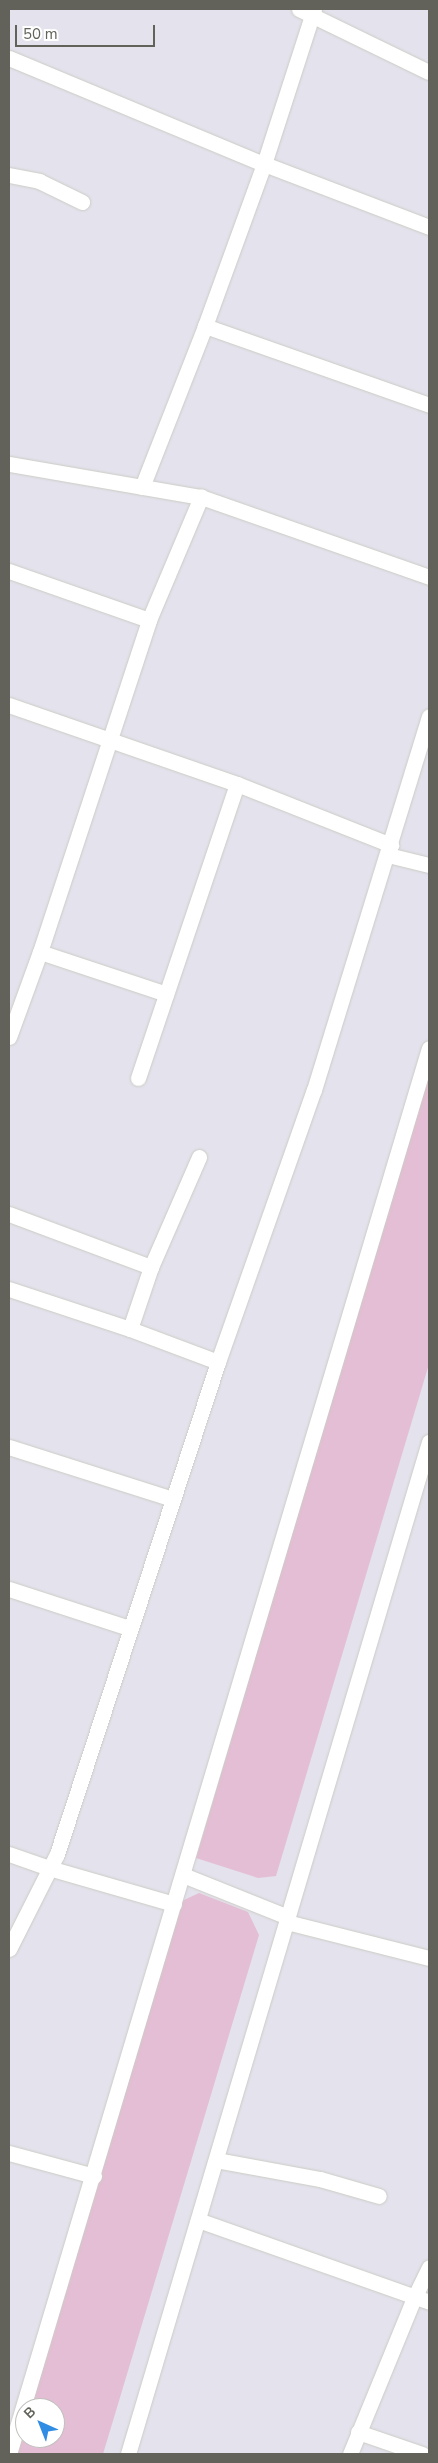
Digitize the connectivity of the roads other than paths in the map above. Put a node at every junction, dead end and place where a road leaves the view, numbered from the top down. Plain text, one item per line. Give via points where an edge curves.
1 (308, 11) edge
2 (9, 58) edge
3 (429, 72) edge
4 (264, 164) junction
5 (9, 175) edge
6 (82, 202) dead end
7 (429, 227) edge
8 (205, 326) junction
9 (429, 405) edge
10 (9, 464) edge
11 (142, 487) junction
12 (201, 497) junction
13 (9, 571) edge
14 (429, 578) edge
15 (149, 620) junction
16 (9, 705) edge
17 (429, 716) edge
18 (108, 739) junction
19 (238, 784) junction
20 (389, 850) junction
21 (429, 865) edge
22 (40, 952) junction
23 (166, 994) junction
24 (9, 1037) edge
25 (429, 1048) edge
26 (138, 1078) dead end
27 (199, 1157) dead end
28 (9, 1214) edge
29 (151, 1267) junction
30 (9, 1289) edge
31 (130, 1329) junction
32 (218, 1362) junction
33 (429, 1442) edge
34 (9, 1447) edge
35 (173, 1499) junction
36 (9, 1588) edge
37 (129, 1628) junction
38 (9, 1854) edge
39 (49, 1868) junction
40 (183, 1876) junction
41 (174, 1904) junction
42 (287, 1920) junction
43 (9, 1949) edge
44 (429, 1958) edge
45 (9, 2153) edge
46 (216, 2160) junction
47 (94, 2176) junction
48 (378, 2196) dead end
49 (198, 2220) junction
50 (429, 2268) edge
51 (414, 2298) junction
52 (429, 2302) edge
53 (358, 2432) junction
54 (9, 2454) edge
55 (128, 2454) edge
56 (350, 2454) edge
57 (422, 2454) edge

1 - 3 street
1 - 4 street
2 - 4 street
4 - 7 street
4 - 8 street
5 - 6 street via 39,181
8 - 9 street
8 - 11 street
10 - 11 street
11 - 12 street
12 - 14 street
12 - 15 street
13 - 15 street
15 - 18 street
16 - 18 street
17 - 20 street
18 - 19 street
18 - 22 street
19 - 20 street
19 - 23 street
20 - 21 street
20 - 32 street via 314,1090
22 - 23 street
22 - 24 street
23 - 26 street
25 - 40 street
27 - 29 street
28 - 29 street
29 - 31 street
30 - 31 street
31 - 32 street
32 - 35 street
33 - 42 street
34 - 35 street
35 - 37 street
36 - 37 street
37 - 39 street via 57,1854
38 - 39 street
39 - 41 street
39 - 43 street
40 - 41 street
40 - 42 street
41 - 47 street
42 - 44 street
42 - 46 street
45 - 47 street
46 - 48 street via 320,2179
46 - 49 street
47 - 54 street
49 - 51 street
49 - 55 street
50 - 51 street
51 - 52 street
51 - 53 street
53 - 56 street
53 - 57 street

